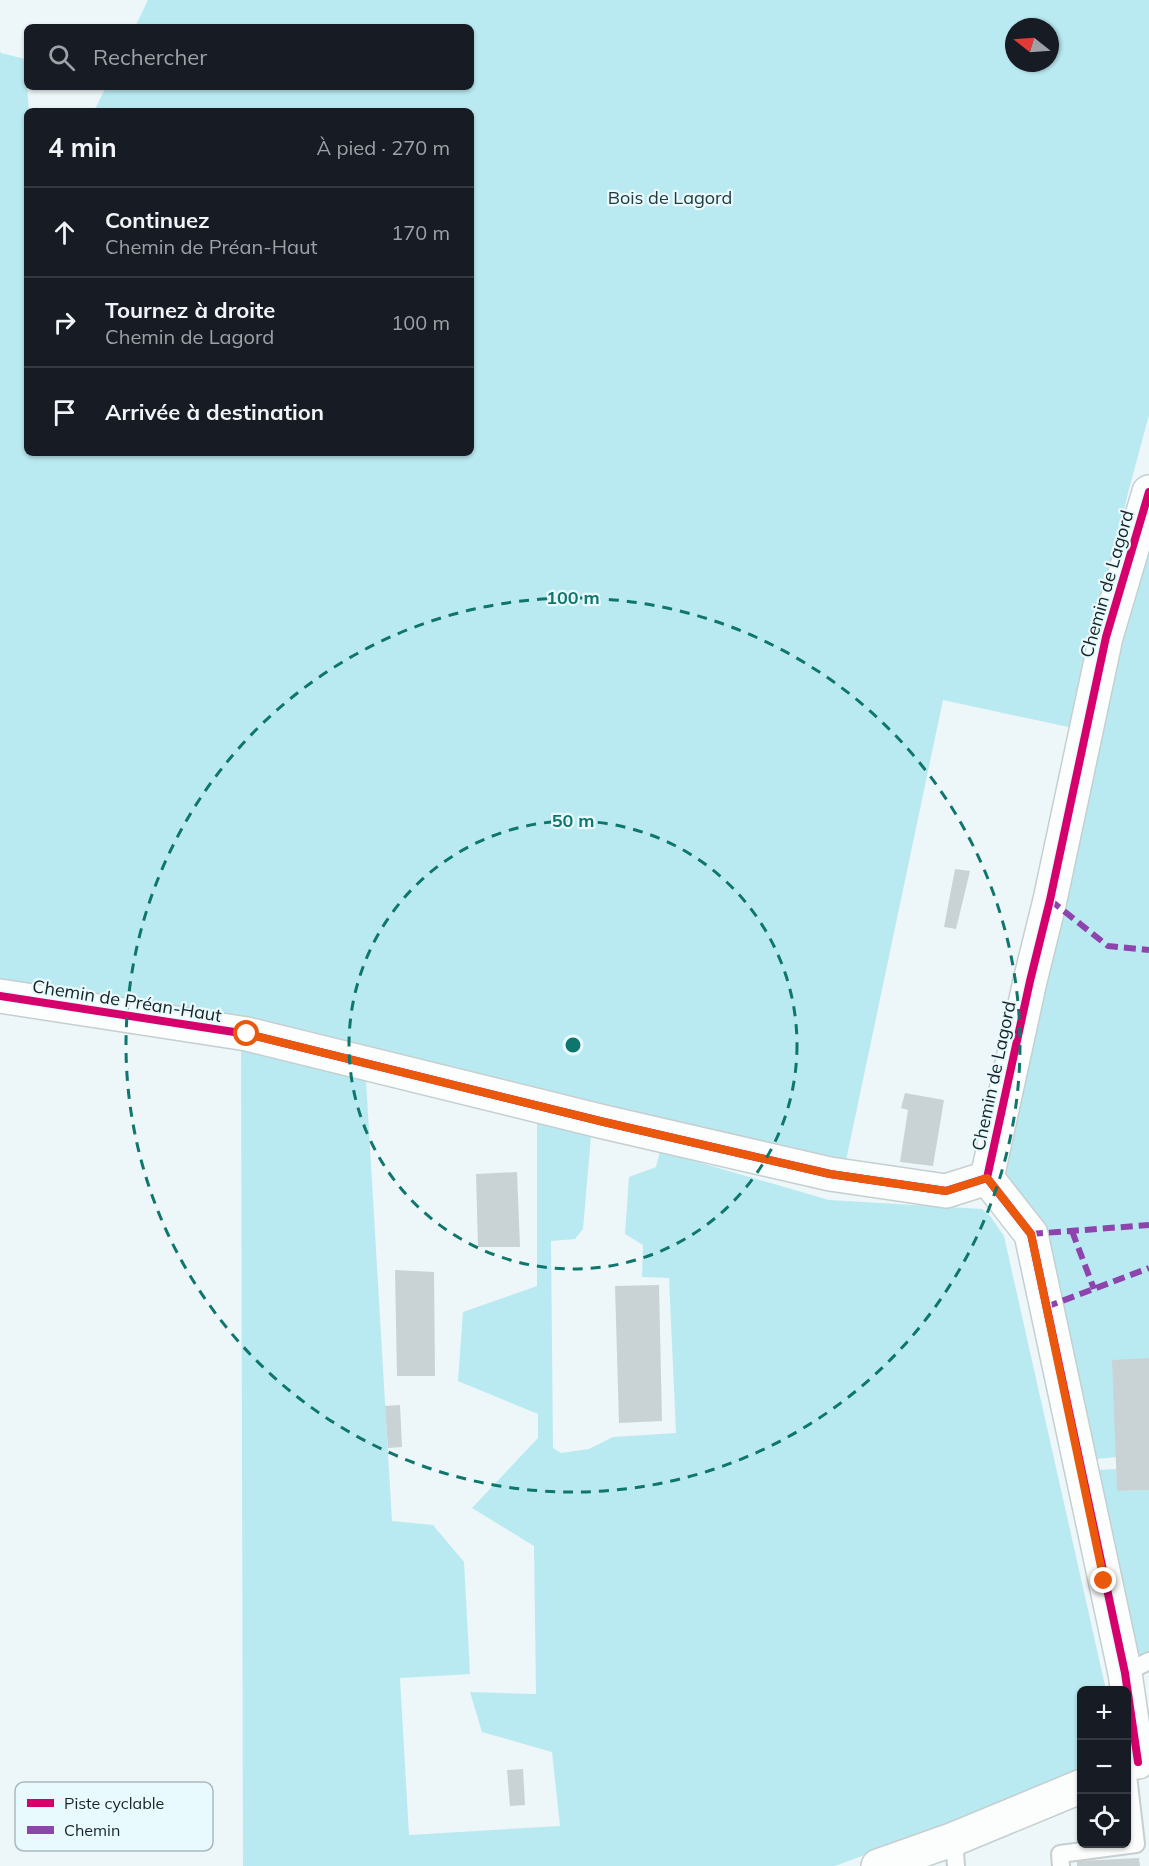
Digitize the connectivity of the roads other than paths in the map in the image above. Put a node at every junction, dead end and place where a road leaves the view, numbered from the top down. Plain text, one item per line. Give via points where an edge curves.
1 (1149, 492) edge
2 (0, 996) edge
3 (987, 1178) junction
4 (1137, 1667) edge
5 (1135, 1763) edge
6 (1077, 1789) edge
7 (955, 1853) edge
8 (878, 1866) edge
9 (1061, 1866) edge

1 - 3 street, Chemin de Lagord via 1106,637
2 - 3 street, Chemin de Préan-Haut via 247,1034 830,1174 946,1191
3 - 4 street, Chemin de Lagord via 1031,1234
4 - 5 street, Chemin de Lagord
5 - 9 lane via 1136,1844 1060,1854
6 - 7 street
7 - 8 street

